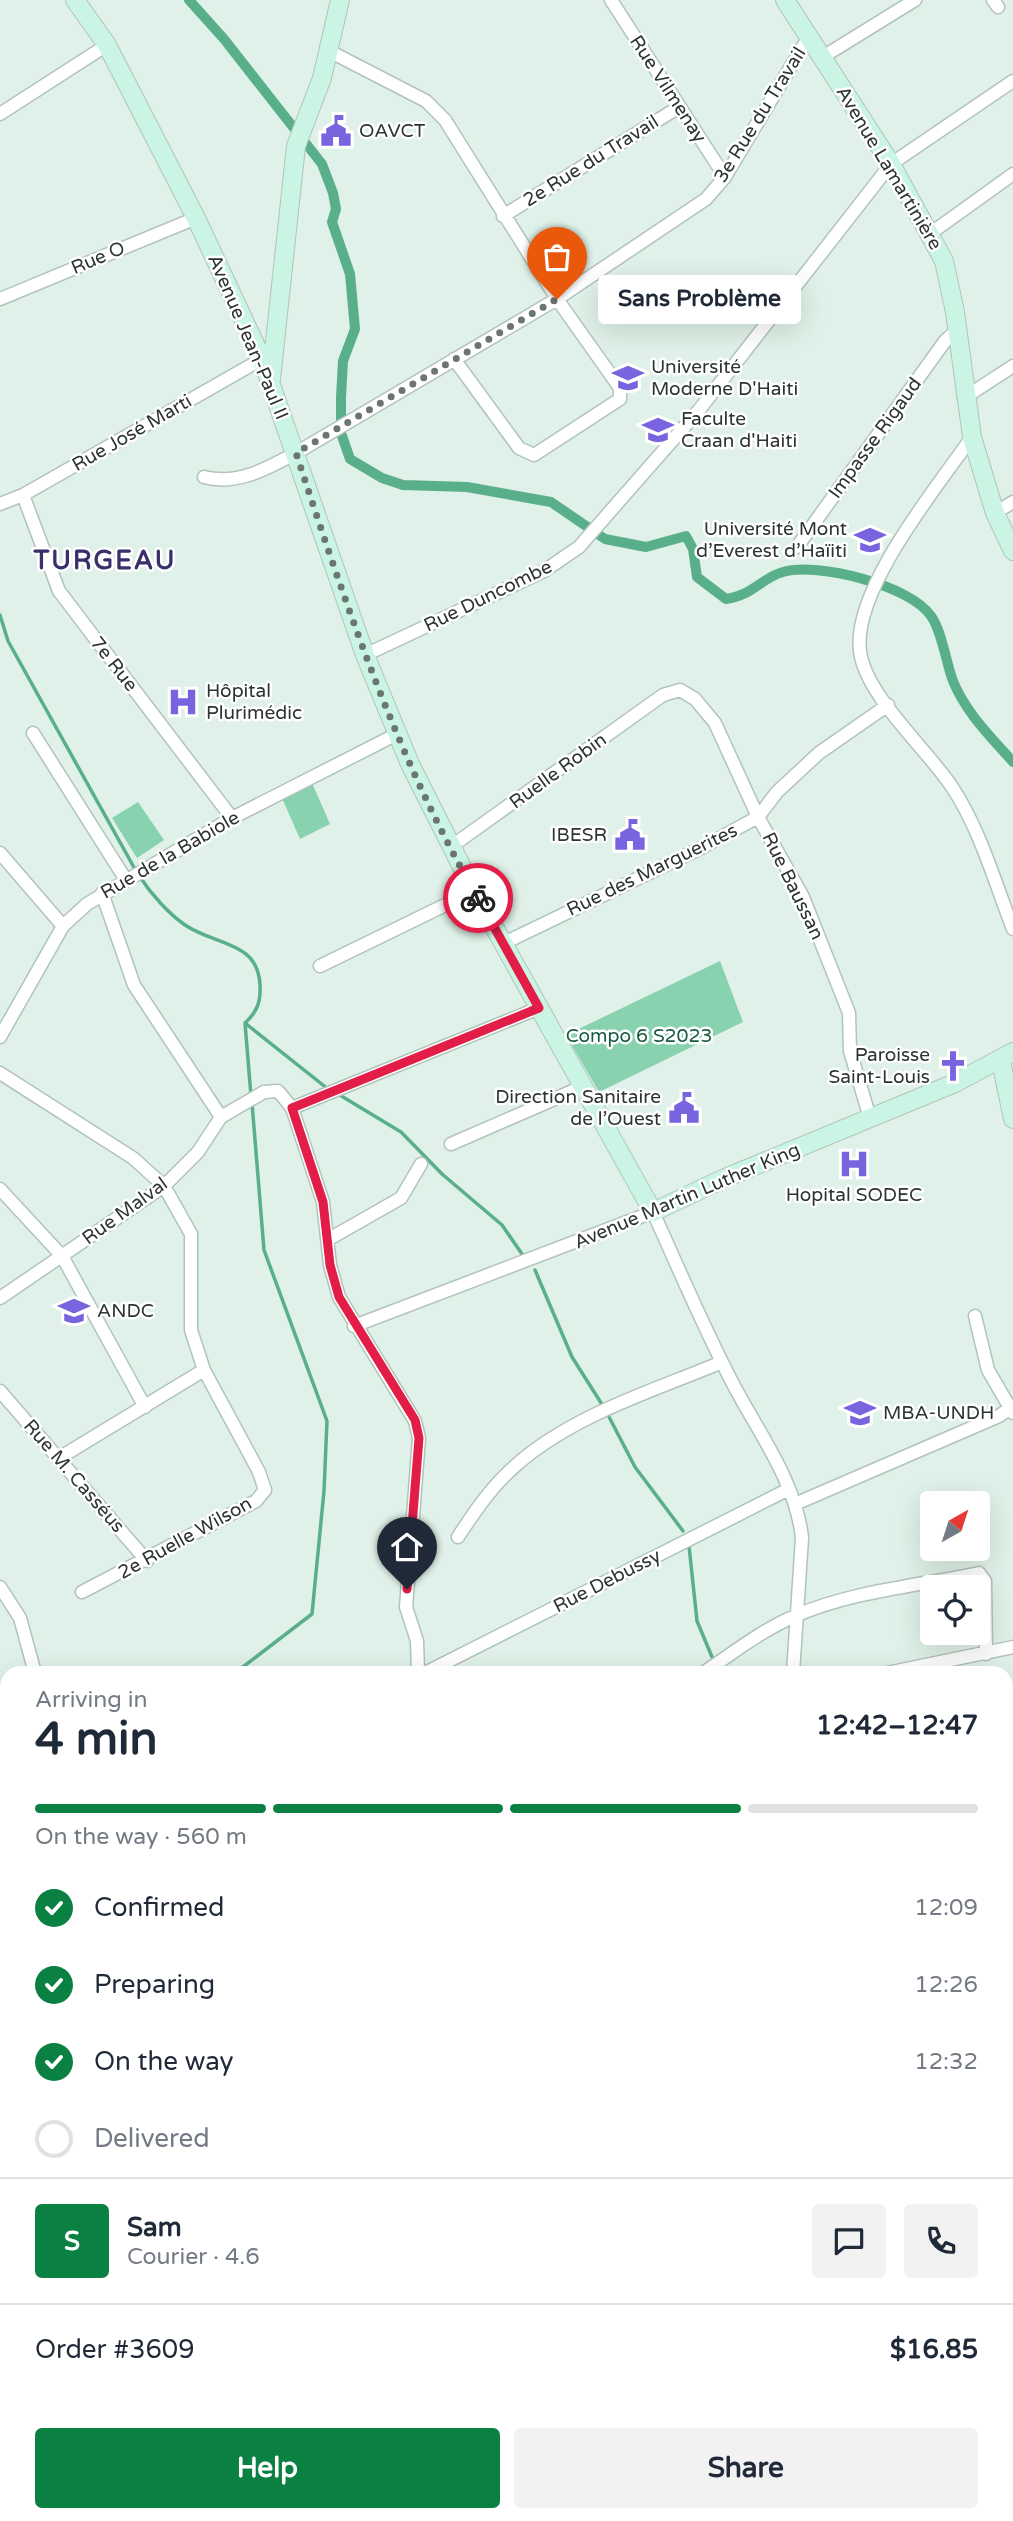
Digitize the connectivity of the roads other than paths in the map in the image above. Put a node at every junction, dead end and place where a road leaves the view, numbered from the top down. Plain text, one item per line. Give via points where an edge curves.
1 (75, 0) edge
2 (340, 0) edge
3 (611, 0) edge
4 (785, 0) edge
5 (915, 0) edge
6 (808, 38) junction
7 (107, 46) junction
8 (330, 51) junction
9 (821, 58) junction
10 (1013, 81) edge
11 (679, 107) junction
12 (0, 114) edge
13 (891, 164) junction
14 (1013, 174) edge
15 (725, 177) junction
16 (503, 216) junction
17 (196, 218) junction
18 (931, 233) junction
19 (0, 299) edge
20 (557, 299) junction
21 (956, 331) junction
22 (268, 355) junction
23 (454, 359) junction
24 (1013, 366) edge
25 (964, 398) junction
26 (972, 437) junction
27 (296, 453) junction
28 (204, 477) dead end
29 (23, 495) junction
30 (1013, 502) edge
31 (0, 504) edge
32 (995, 513) junction
33 (797, 547) dead end
34 (1013, 551) edge
35 (365, 654) junction
36 (663, 695) joint
37 (887, 705) junction
38 (33, 733) dead end
39 (397, 734) junction
40 (758, 817) junction
41 (232, 818) junction
42 (452, 846) junction
43 (0, 853) edge
44 (134, 876) junction
45 (474, 891) junction
46 (102, 893) junction
47 (63, 926) junction
48 (1013, 929) edge
49 (504, 943) junction
50 (320, 966) dead end
51 (539, 1008) junction
52 (0, 1037) edge
53 (1007, 1057) edge
54 (0, 1073) edge
55 (582, 1087) junction
56 (292, 1108) junction
57 (221, 1116) junction
58 (870, 1118) junction
59 (1013, 1119) edge
60 (451, 1143) dead end
61 (421, 1164) dead end
62 (163, 1186) junction
63 (0, 1189) edge
64 (653, 1212) junction
65 (329, 1239) junction
66 (62, 1256) junction
67 (0, 1298) edge
68 (975, 1316) dead end
69 (354, 1326) junction
70 (722, 1362) junction
71 (204, 1370) junction
72 (0, 1391) edge
73 (145, 1407) junction
74 (1011, 1411) edge
75 (59, 1458) junction
76 (789, 1489) junction
77 (795, 1504) junction
78 (458, 1537) dead end
79 (147, 1561) junction
80 (0, 1587) edge
81 (82, 1592) dead end
82 (796, 1615) junction
83 (1013, 1647) edge
84 (986, 1654) junction
85 (33, 1666) edge
86 (418, 1666) edge
87 (439, 1666) edge
88 (713, 1666) edge
89 (793, 1666) edge
90 (923, 1666) edge

1 - 7 street, Avenue Jean-Paul II
2 - 8 street
3 - 11 street, Rue Vilmenay
4 - 6 street, Avenue Lamartinière
5 - 9 street
6 - 9 street, Avenue Lamartinière
6 - 15 street, 3e Rue du Travail
7 - 12 street
7 - 17 street, Avenue Jean-Paul II
8 - 16 street via 426,100 445,120
8 - 22 street via 296,146
9 - 13 street, Avenue Lamartinière
10 - 13 street, Rue Duncombe
11 - 15 street, Rue Vilmenay
11 - 16 street, 2e Rue du Travail
13 - 18 street, Avenue Lamartinière
13 - 35 street, Rue Duncombe via 699,410 579,547 544,571
14 - 18 street
15 - 20 street, 3e Rue du Travail via 706,199
16 - 20 street
17 - 19 street, Rue O
17 - 22 street, Avenue Jean-Paul II
18 - 21 street, Avenue Lamartinière via 944,261
20 - 23 street, 3e Rue du Travail
20 - 23 street via 620,388 620,400 534,455 519,448
21 - 25 street, Avenue Lamartinière
21 - 33 street, Impasse Rigaud via 944,341
22 - 27 street, Avenue Jean-Paul II via 271,382
22 - 29 street, Rue José Marti
23 - 27 street, 3e Rue du Travail
24 - 25 street
25 - 26 street, Avenue Lamartinière
26 - 32 street, Avenue Lamartinière
26 - 37 street via 886,562 865,610 859,651 870,683
27 - 28 street, 3e Rue du Travail via 254,474 225,480
27 - 35 street, Avenue Jean-Paul II
29 - 31 street, Rue José Marti
29 - 41 street, 7e Rue via 59,591
30 - 32 street
32 - 34 street, Avenue Lamartinière
35 - 39 street, Avenue Jean-Paul II
36 - 40 street, Rue Baussan via 680,690 695,699 715,723
36 - 42 street, Ruelle Robin
37 - 40 street, Rue des Marguerites via 819,753
37 - 48 street via 953,788
38 - 44 street
39 - 41 street, Rue de la Babiole
39 - 42 street, Avenue Jean-Paul II
40 - 49 street, Rue des Marguerites
40 - 58 street, Rue Baussan via 803,897 849,1013 850,1051
41 - 44 street, Rue de la Babiole
42 - 45 street, Avenue Jean-Paul II
43 - 47 street
44 - 46 street, Rue de la Babiole
45 - 49 street, Avenue Jean-Paul II
45 - 50 street
46 - 47 street, Rue de la Babiole
46 - 57 street via 134,985
47 - 52 street, Rue de la Babiole
49 - 51 street, Avenue Jean-Paul II
51 - 55 street, Avenue Jean-Paul II
51 - 56 street
53 - 58 street, Avenue Martin Luther King
53 - 59 street
54 - 62 street, 2e Ruelle Wilson via 134,1158
55 - 60 street
55 - 64 street, Avenue Jean-Paul II
56 - 57 street, Rue Malval via 278,1091 264,1092
56 - 65 street via 323,1202
57 - 62 street, Rue Malval via 198,1152
58 - 64 street, Avenue Martin Luther King
61 - 65 street via 401,1198
62 - 66 street, Rue Malval
62 - 71 street, 2e Ruelle Wilson via 191,1234 191,1330
63 - 66 street
64 - 69 street, Avenue Martin Luther King
64 - 70 street
65 - 69 street via 339,1297
66 - 67 street, Rue Malval
66 - 73 street
68 - 74 street via 988,1370
69 - 86 street via 411,1410 419,1438 406,1607 417,1641
70 - 76 street
70 - 78 street via 558,1435 514,1466 481,1501
71 - 73 street
71 - 79 street, 2e Ruelle Wilson via 265,1490 256,1501
72 - 75 street, Rue M. Casséus
73 - 75 street
74 - 77 street
75 - 79 street, Rue M. Casséus
76 - 77 street
76 - 87 street, Rue Debussy
77 - 82 street via 802,1538
79 - 81 street, 2e Ruelle Wilson
80 - 85 street via 20,1618
82 - 84 street via 837,1601 979,1573 985,1581
82 - 88 street
82 - 89 street
83 - 84 street
84 - 90 street

